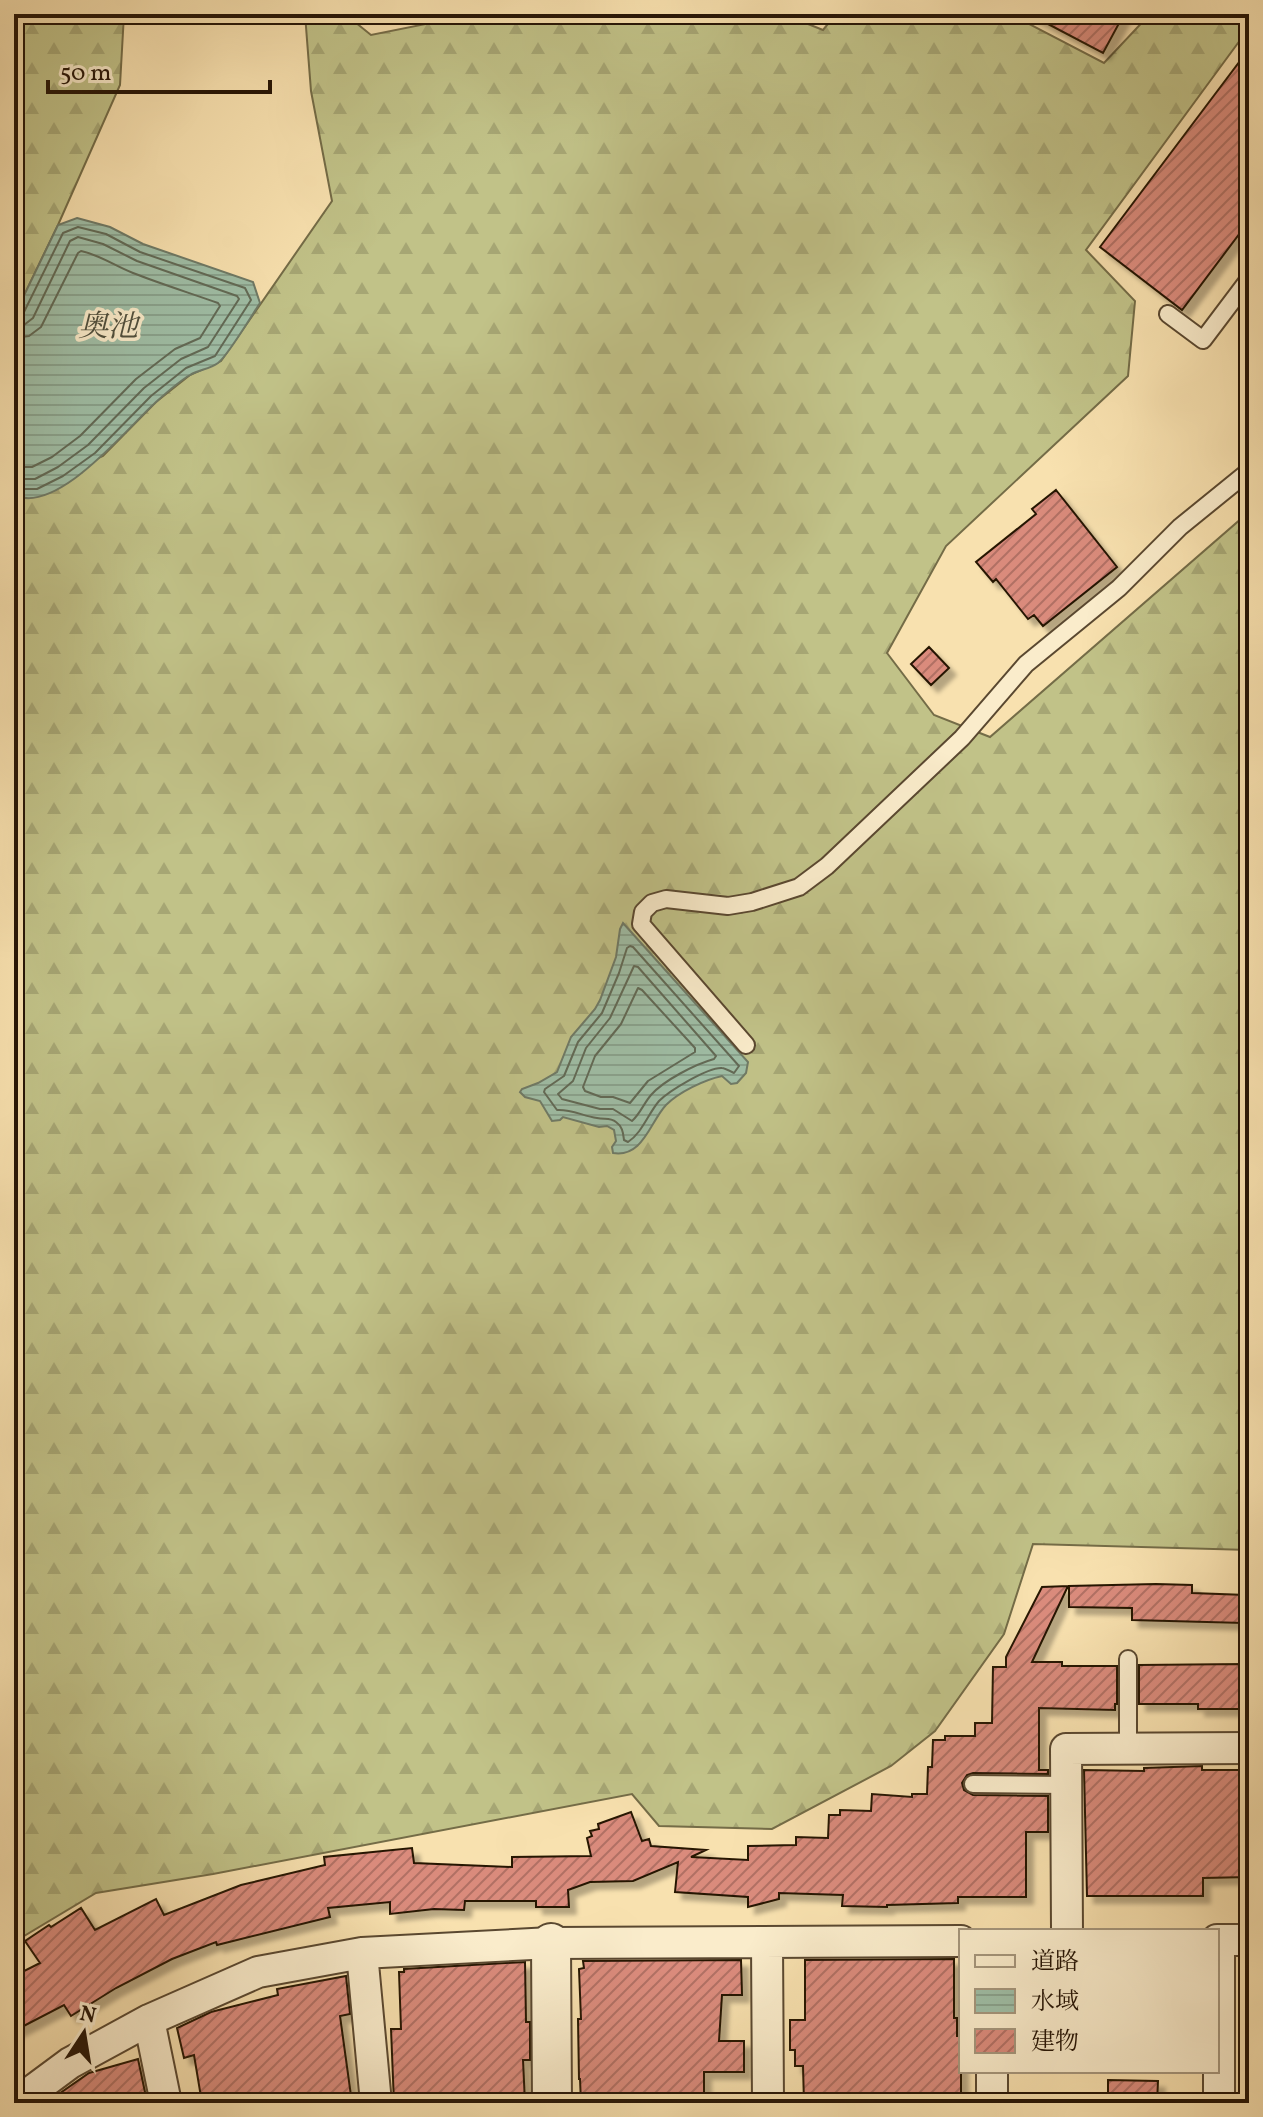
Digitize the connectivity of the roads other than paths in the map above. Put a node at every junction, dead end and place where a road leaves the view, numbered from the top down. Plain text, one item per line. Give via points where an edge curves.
1 (1249, 279) edge
2 (1168, 314) dead end
3 (1249, 471) edge
4 (746, 1045) dead end
5 (1128, 1659) dead end
6 (1249, 1748) edge
7 (1128, 1749) junction
8 (973, 1784) dead end
9 (1066, 1785) junction
10 (1067, 1929) edge
11 (1219, 1940) edge
12 (1249, 1940) edge
13 (959, 1941) edge
14 (767, 1942) junction
15 (551, 1943) junction
16 (362, 1953) junction
17 (149, 2020) junction
18 (992, 2073) edge
19 (1219, 2073) edge
20 (16, 2103) edge
21 (166, 2103) edge
22 (376, 2103) edge
23 (552, 2103) edge
24 (768, 2103) edge
25 (992, 2103) edge
26 (1219, 2103) edge

1 - 2 lane via 1203,340
3 - 4 lane via 1026,664 962,738 799,887 728,906 666,899 643,912 641,924
5 - 7 lane
6 - 7 street
7 - 9 street via 1066,1749
8 - 9 lane
9 - 10 street
11 - 12 street
13 - 14 street
14 - 15 street
14 - 24 street
15 - 16 street
15 - 23 street
16 - 17 street via 258,1972
16 - 22 street
17 - 20 street via 70,2063
17 - 21 street
18 - 25 street
19 - 26 street

